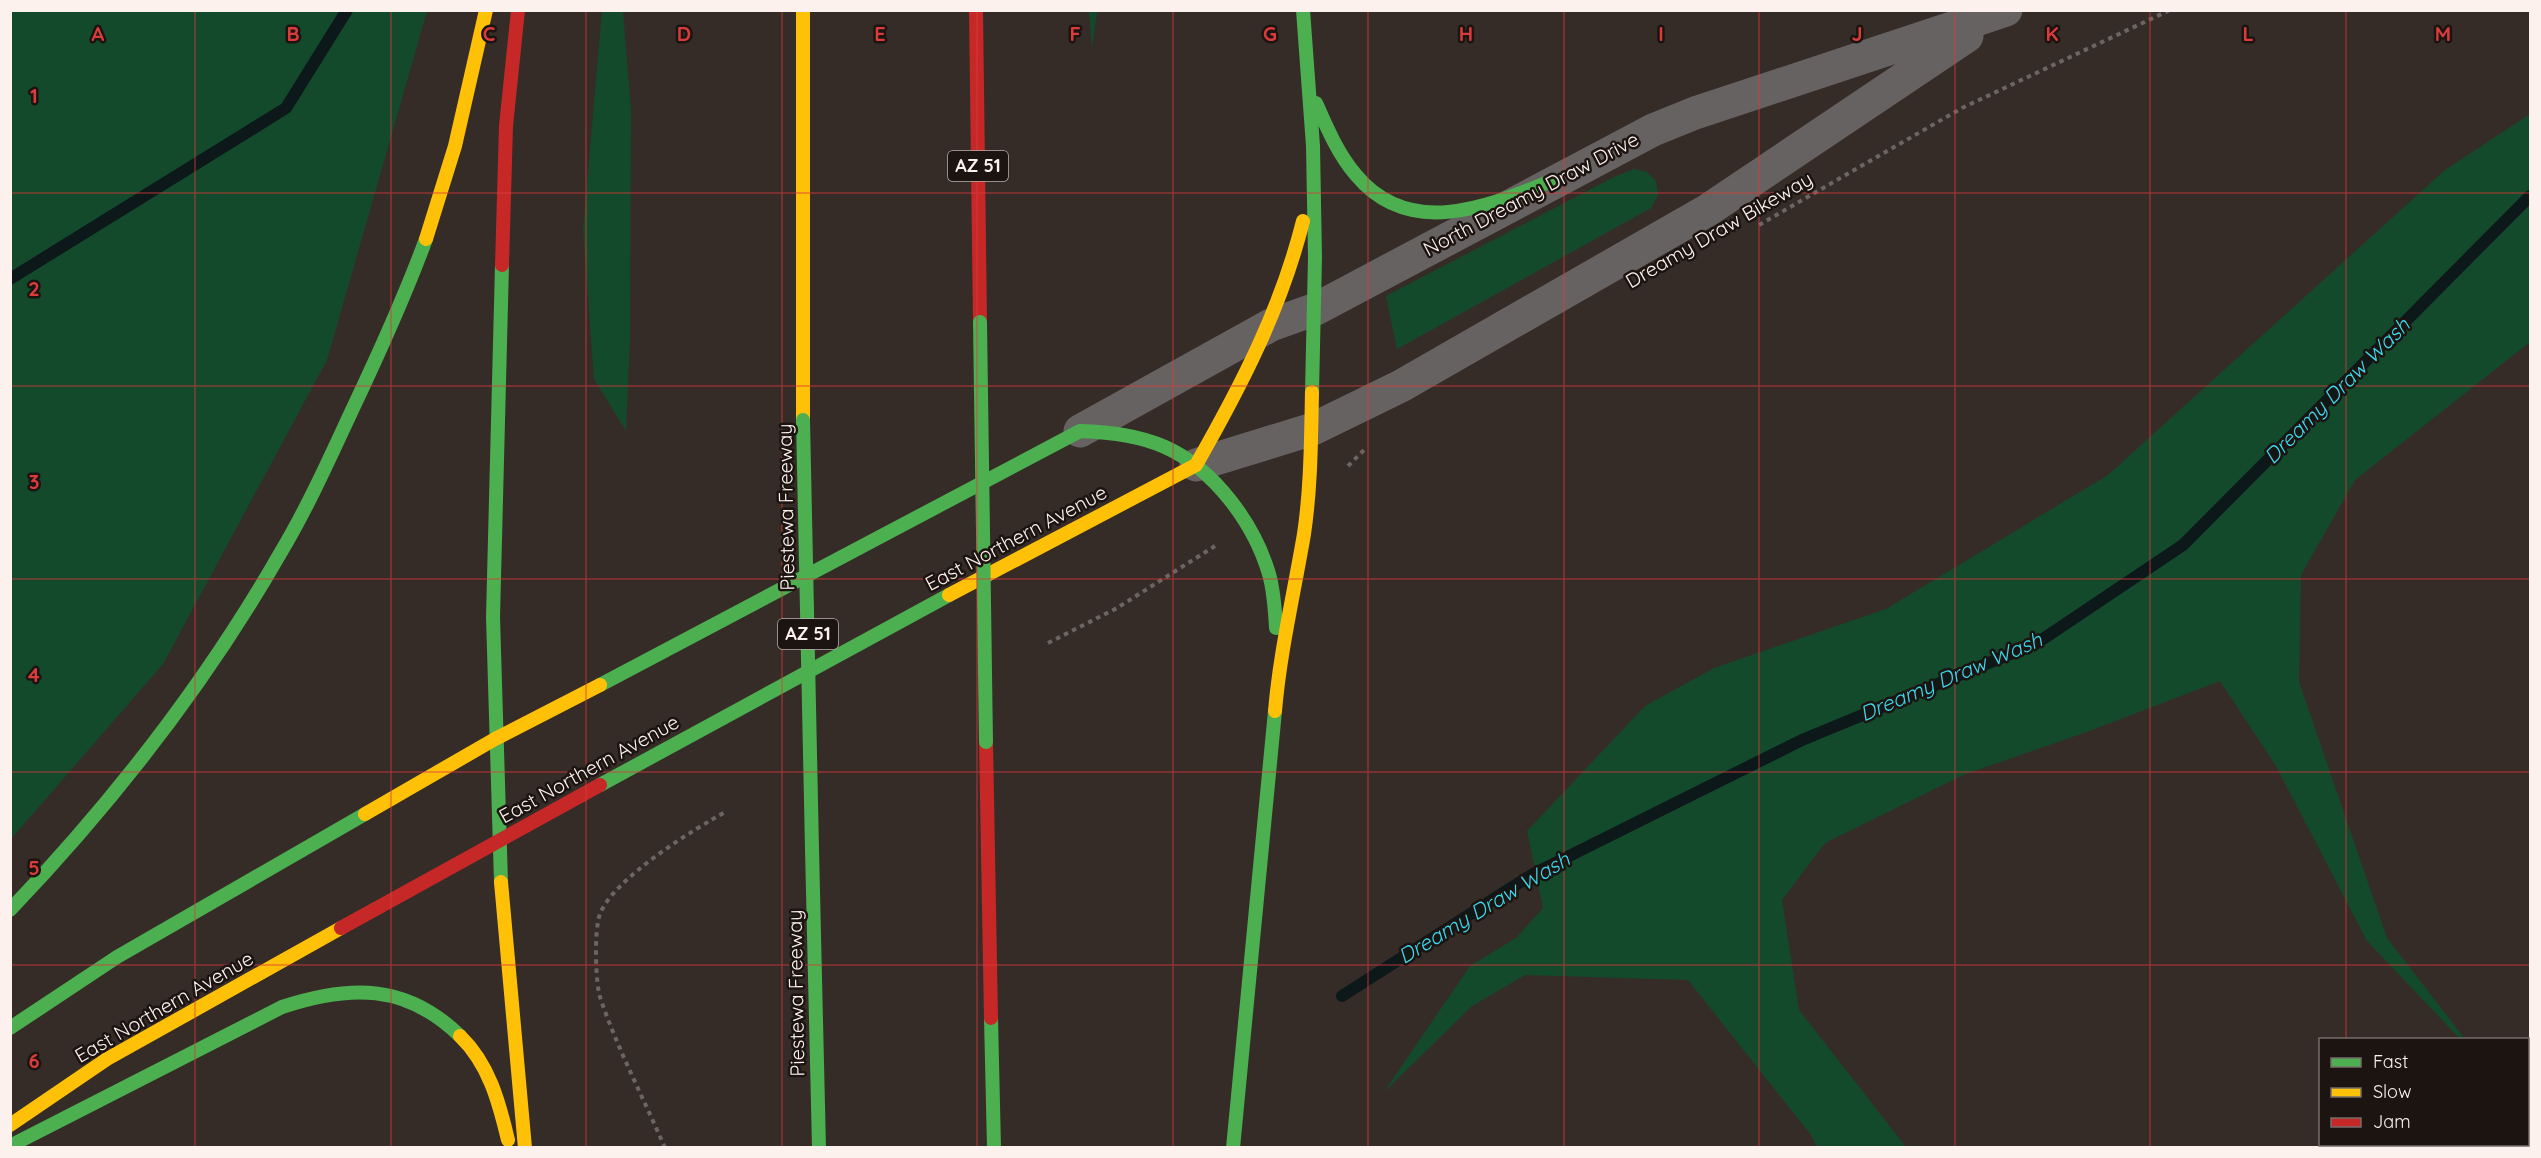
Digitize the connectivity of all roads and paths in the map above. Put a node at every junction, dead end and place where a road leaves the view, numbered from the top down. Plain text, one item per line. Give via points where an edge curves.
1 (486, 10) edge
2 (518, 10) edge
3 (803, 10) edge
4 (976, 10) edge
5 (1303, 10) edge
6 (2007, 10) edge
7 (2170, 10) edge
8 (1310, 90) junction
9 (1313, 146) junction
10 (1554, 180) junction
11 (1756, 226) dead end
12 (1316, 309) junction
13 (1271, 325) junction
14 (1313, 429) junction
15 (1080, 431) junction
16 (1372, 442) dead end
17 (1196, 465) junction
18 (1341, 473) dead end
19 (1219, 544) dead end
20 (1048, 643) dead end
21 (1274, 711) junction
22 (495, 739) junction
23 (727, 811) dead end
24 (498, 840) junction
25 (10, 910) edge
26 (10, 1028) edge
27 (10, 1125) edge
28 (10, 1146) edge
29 (510, 1148) edge
30 (525, 1148) edge
31 (665, 1148) edge
32 (819, 1148) edge
33 (994, 1148) edge
34 (1233, 1148) edge

1 - 25 main road via 454,149 413,276 364,387 283,549 199,681 131,773 52,868
2 - 22 main road via 506,126 493,617
3 - 32 main road, Piestewa Freeway / AZ 51, bridge via 803,420
4 - 33 main road, AZ 51, bridge
5 - 8 main road
6 - 10 street, North Dreamy Draw Drive via 1695,112
6 - 14 street, North Dreamy Draw Drive via 1708,210 1401,386
7 - 11 path, Dreamy Draw Bikeway via 1962,108
8 - 9 main road
8 - 10 main road via 1331,137 1358,177 1374,194 1397,206 1416,212 1465,211
9 - 12 main road
9 - 13 main road via 1299,236
10 - 12 street, North Dreamy Draw Drive
12 - 13 street, North Dreamy Draw Drive
12 - 14 main road
13 - 15 street, North Dreamy Draw Drive
13 - 17 main road
14 - 17 street, North Dreamy Draw Drive
14 - 21 main road via 1304,532
15 - 17 main road via 1139,438 1168,447
15 - 22 main road
16 - 18 path
17 - 21 main road via 1244,521 1267,565 1275,609
17 - 24 main road, East Northern Avenue
19 - 20 path via 1117,608
21 - 34 main road
22 - 24 main road
22 - 26 main road via 117,957
23 - 31 path via 701,825 621,884 600,914 596,946 600,998
24 - 27 main road, East Northern Avenue via 107,1059
24 - 30 main road
28 - 29 main road via 282,1007 339,992 396,997 433,1013 450,1027 472,1049 488,1075

